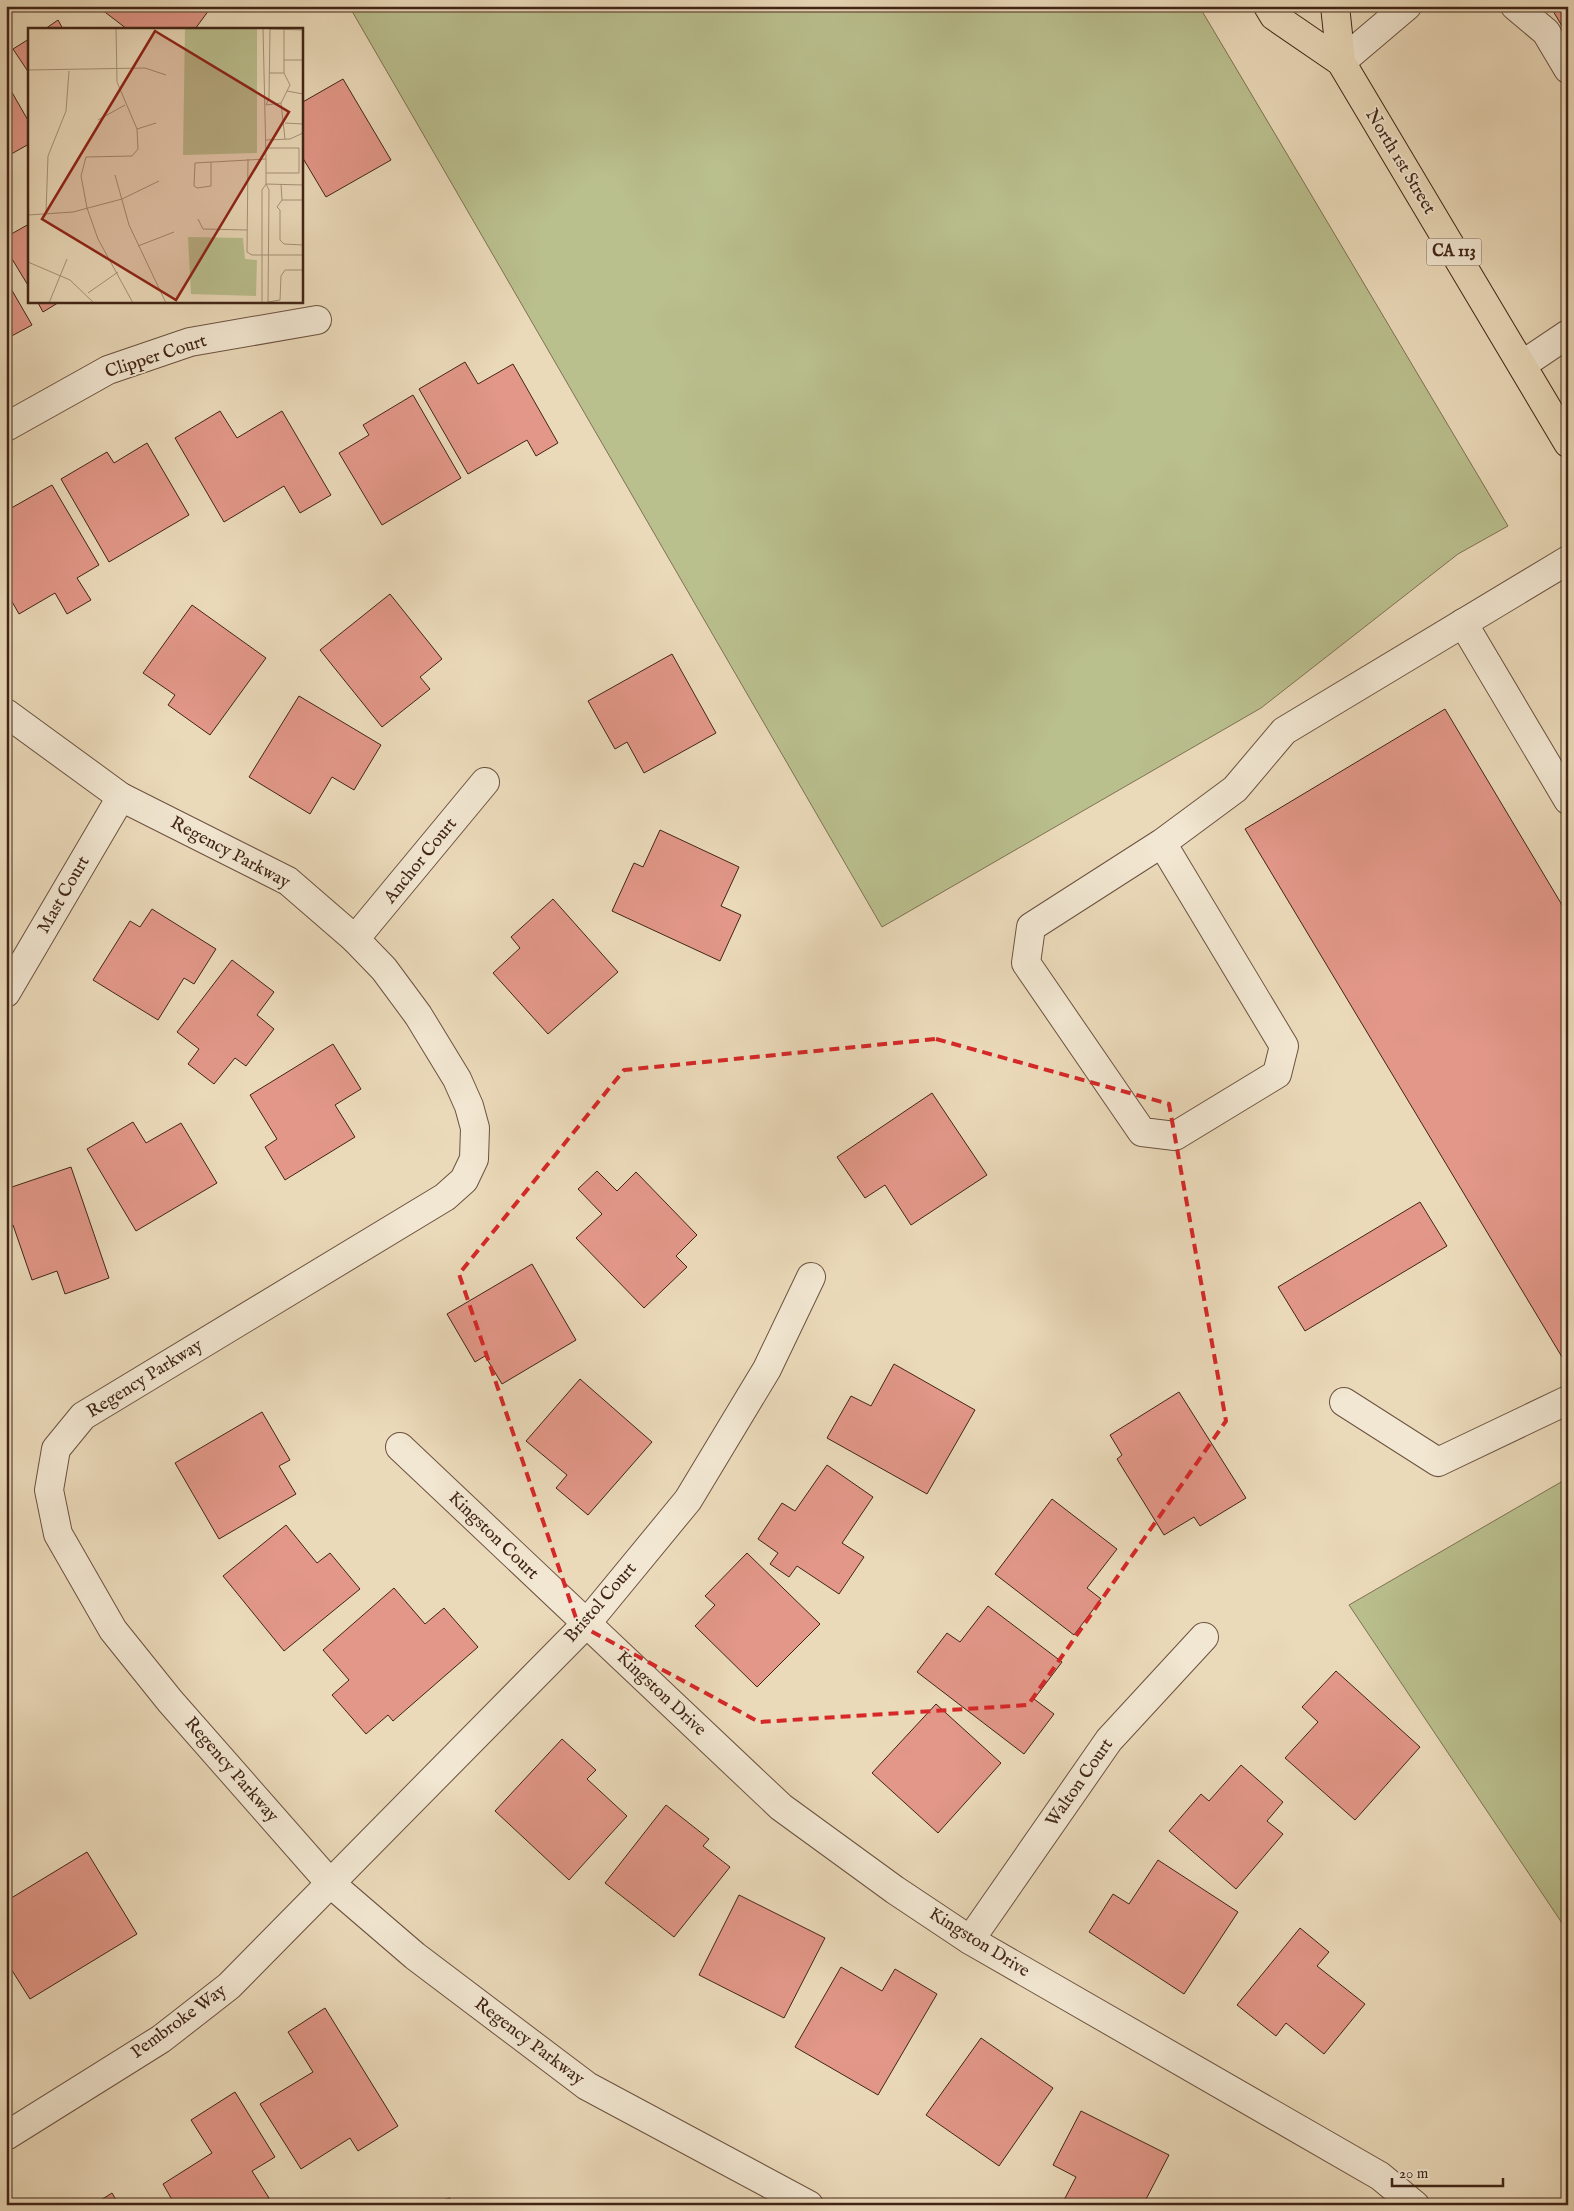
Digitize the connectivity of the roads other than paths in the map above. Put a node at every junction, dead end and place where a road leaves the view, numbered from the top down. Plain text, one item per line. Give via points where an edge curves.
1 (1268, 6) edge
2 (1335, 6) edge
3 (1407, 6) edge
4 (1515, 6) edge
5 (1341, 62) junction
6 (1568, 69) edge
7 (316, 320) dead end
8 (1568, 334) edge
9 (1522, 365) junction
10 (6, 427) edge
11 (1566, 434) edge
12 (1568, 560) edge
13 (1464, 623) junction
14 (6, 713) edge
15 (485, 782) dead end
16 (121, 797) junction
17 (1568, 800) edge
18 (1162, 843) junction
19 (356, 938) junction
20 (6, 993) edge
21 (811, 1277) dead end
22 (1568, 1400) edge
23 (1344, 1402) dead end
24 (400, 1448) dead end
25 (586, 1624) junction
26 (1204, 1637) dead end
27 (330, 1883) junction
28 (970, 1940) junction
29 (6, 2136) edge
30 (809, 2205) edge
31 (1415, 2205) edge

1 - 5 main road, North 1st Street / CA 113 via 1274,16
2 - 5 main road, North 1st Street / CA 113
3 - 5 street
4 - 6 street via 1546,32
5 - 9 main road, North 1st Street / CA 113
7 - 10 street, Clipper Court via 190,342 108,370
8 - 9 street
9 - 11 main road, North 1st Street / CA 113
12 - 13 street
13 - 17 street
13 - 18 street via 1284,731 1234,789
14 - 16 street, Regency Parkway
15 - 19 street, Anchor Court
16 - 19 street, Regency Parkway via 288,880
16 - 20 street, Mast Court
18 - 18 street via 1284,1046 1277,1074 1175,1136 1142,1132 1026,963 1031,927
19 - 27 street, Regency Parkway via 418,1015 457,1079 475,1128 474,1159 464,1180 445,1197 83,1416 56,1449 49,1490 58,1534 113,1630 170,1701
21 - 25 street, Bristol Court via 767,1369 688,1500
22 - 23 street via 1438,1462
24 - 25 street, Kingston Court
25 - 27 street, Bristol Court
25 - 28 street, Kingston Drive via 781,1807
26 - 28 street, Walton Court via 1109,1740
27 - 29 street, Pembroke Way via 229,1986 161,2039
27 - 30 street, Regency Parkway via 415,1956 587,2086
28 - 31 street, Kingston Drive via 1380,2176

